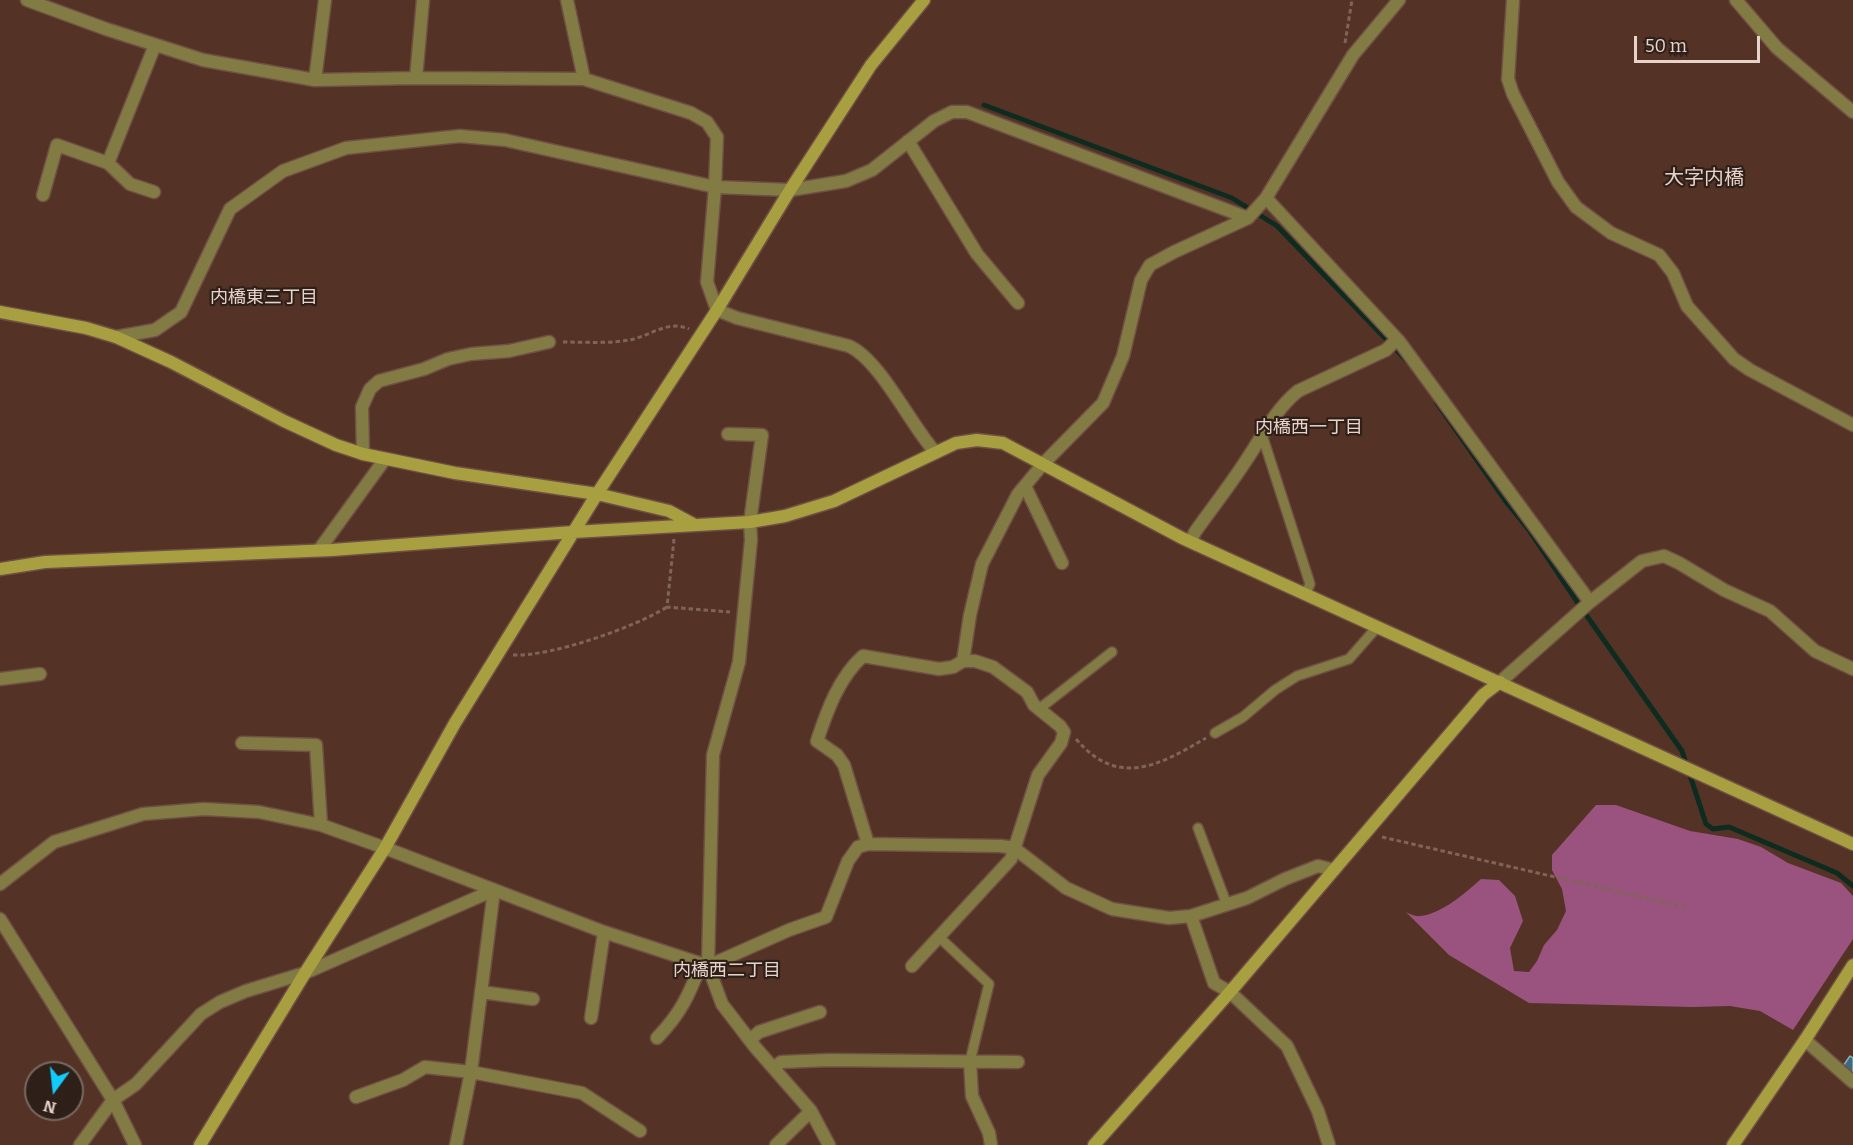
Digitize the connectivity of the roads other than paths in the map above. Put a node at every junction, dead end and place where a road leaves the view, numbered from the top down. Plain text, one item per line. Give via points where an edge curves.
1 (27, 0) edge
2 (325, 0) edge
3 (423, 0) edge
4 (567, 0) edge
5 (924, 0) edge
6 (1400, 0) edge
7 (1513, 0) edge
8 (1736, 0) edge
9 (155, 45) junction
10 (416, 78) junction
11 (584, 79) junction
12 (315, 80) junction
13 (1853, 112) edge
14 (908, 141) junction
15 (108, 163) junction
16 (716, 187) junction
17 (790, 190) junction
18 (154, 192) dead end
19 (43, 195) dead end
20 (1266, 198) junction
21 (1248, 218) junction
22 (1018, 303) dead end
23 (717, 310) junction
24 (0, 312) edge
25 (116, 336) junction
26 (1397, 339) junction
27 (549, 342) road end
28 (1853, 425) edge
29 (728, 434) dead end
30 (1260, 438) junction
31 (935, 452) junction
32 (363, 454) junction
33 (385, 459) junction
34 (1043, 464) junction
35 (1025, 486) junction
36 (597, 494) junction
37 (750, 522) junction
38 (696, 525) junction
39 (573, 532) junction
40 (1191, 541) junction
41 (319, 550) junction
42 (1062, 563) dead end
43 (0, 569) edge
44 (1306, 593) junction
45 (1590, 602) junction
46 (1378, 626) junction
47 (1112, 651) dead end
48 (963, 661) junction
49 (1853, 669) edge
50 (40, 674) dead end
51 (0, 679) edge
52 (1500, 682) junction
53 (1039, 709) junction
54 (1215, 733) road end
55 (242, 743) dead end
56 (321, 825) junction
57 (1198, 828) dead end
58 (868, 843) junction
59 (1853, 844) edge
60 (385, 848) junction
61 (1014, 848) junction
62 (1334, 870) junction
63 (0, 884) edge
64 (494, 890) junction
65 (1227, 905) junction
66 (1191, 916) junction
67 (0, 919) edge
68 (604, 932) junction
69 (939, 937) junction
70 (705, 965) junction
71 (1853, 965) edge
72 (912, 966) dead end
73 (305, 973) junction
74 (481, 992) junction
75 (1230, 992) junction
76 (533, 999) dead end
77 (820, 1012) dead end
78 (591, 1018) dead end
79 (657, 1038) dead end
80 (750, 1040) junction
81 (1805, 1040) junction
82 (969, 1061) junction
83 (1018, 1062) dead end
84 (774, 1068) junction
85 (471, 1072) junction
86 (1853, 1082) edge
87 (356, 1097) dead end
88 (113, 1100) junction
89 (811, 1111) junction
90 (640, 1131) dead end
91 (80, 1145) edge
92 (135, 1145) edge
93 (200, 1145) edge
94 (456, 1145) edge
95 (776, 1145) edge
96 (829, 1145) edge
97 (991, 1145) edge
98 (1094, 1145) edge
99 (1329, 1145) edge
100 (1733, 1145) edge

1 - 9 street
2 - 12 street
3 - 10 street
4 - 11 street
5 - 17 street via 871,65
6 - 20 street via 1348,63
7 - 28 street via 1508,79 1558,182 1576,207 1611,233 1659,255 1673,273 1687,306 1734,359
8 - 13 street via 1777,48
9 - 12 street via 223,64
9 - 15 street
10 - 11 street
10 - 12 street
11 - 16 street via 691,113 707,122 717,137
14 - 17 street via 872,170 846,181
14 - 21 street via 952,112 967,112
14 - 22 street via 977,254
15 - 18 street via 130,184
15 - 19 street via 57,146
16 - 17 street
16 - 23 street via 706,282
16 - 25 street via 505,140 460,136 346,148 283,171 230,209 180,312 155,330
17 - 23 street
20 - 21 street
20 - 26 street
21 - 34 street via 1150,265 1141,280 1123,356 1103,403
23 - 31 street via 860,351
23 - 36 street
24 - 25 street
25 - 32 street via 284,421
26 - 30 street via 1386,350 1298,391 1286,401
26 - 45 street
27 - 32 street via 448,359 379,381 370,389 362,407
29 - 37 street via 762,435
30 - 40 street
30 - 44 lane via 1310,584
31 - 34 street via 977,440 1003,443
31 - 37 street via 834,501
32 - 33 street
33 - 36 street
33 - 41 street
34 - 35 street
34 - 40 street
35 - 42 street
35 - 48 street via 982,564
36 - 38 street via 669,511
36 - 39 street
37 - 38 street
37 - 70 street via 739,662 713,755
38 - 39 street
39 - 41 street
39 - 60 street via 455,723
40 - 44 street
41 - 43 street via 45,562
44 - 46 street
45 - 49 street via 1642,561 1664,556 1770,611 1815,651
45 - 52 street
46 - 52 street
46 - 54 lane via 1349,659 1298,676
47 - 53 lane
48 - 53 street via 993,667 1027,692
48 - 58 street via 939,669 864,656 854,664 836,694 817,741 844,765
50 - 51 street
52 - 59 street
52 - 62 street via 1483,695
53 - 61 street via 1064,732 1061,743 1038,775
55 - 56 street via 316,746
56 - 60 street
56 - 63 street via 259,812 204,809 143,814 54,842
57 - 65 lane
58 - 61 street
58 - 70 street via 858,847 848,861 826,918
60 - 64 street
60 - 73 street
61 - 66 street via 1066,888 1112,909 1169,918
61 - 69 street via 1011,859
62 - 65 street via 1318,866
62 - 75 street
64 - 68 street
64 - 73 street
64 - 74 street
65 - 66 street
66 - 75 street via 1214,982
67 - 88 street
68 - 70 street
68 - 78 street
69 - 72 street
69 - 82 lane via 989,984
70 - 79 street via 676,1018
70 - 80 street via 722,1004
71 - 81 street
73 - 88 street via 246,991 201,1014 136,1084
73 - 93 street
74 - 76 street
74 - 85 street
75 - 98 street
75 - 99 street via 1287,1046 1318,1111
77 - 80 street via 759,1032
80 - 84 street
81 - 86 street
81 - 100 street
82 - 83 street
82 - 84 street via 781,1062
82 - 97 street via 972,1096
84 - 89 street
85 - 87 street via 425,1067 403,1080
85 - 90 street via 582,1093
85 - 94 street
88 - 91 street
88 - 92 street
89 - 95 street
89 - 96 street

